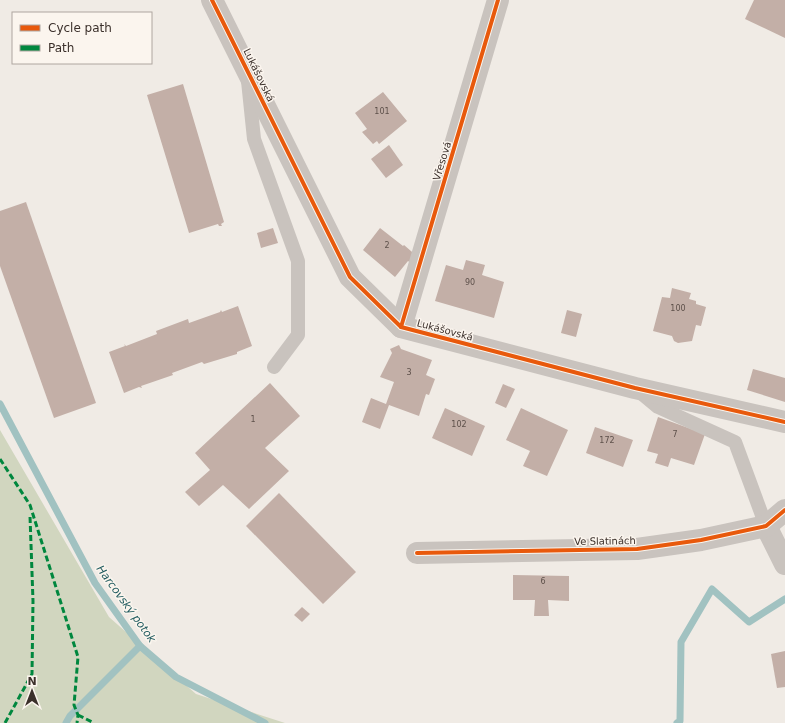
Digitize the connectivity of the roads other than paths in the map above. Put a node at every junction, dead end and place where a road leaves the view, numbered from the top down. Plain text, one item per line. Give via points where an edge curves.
1 (212, 0) edge
2 (498, 0) edge
3 (246, 67) junction
4 (401, 327) junction
5 (274, 367) dead end
6 (635, 388) junction
7 (785, 422) edge
8 (785, 510) edge
9 (766, 526) junction
10 (417, 553) dead end
11 (785, 564) edge

1 - 3 street, Lukášovská
2 - 4 street, Vřesová
3 - 4 street, Lukášovská via 350,276
3 - 5 lane via 254,139 298,261 298,335
4 - 6 street, Lukášovská
6 - 7 street, Lukášovská
6 - 9 lane via 658,407 736,442
8 - 9 street, Ve Slatinách
9 - 10 street, Ve Slatinách via 701,540 637,549
9 - 11 street

